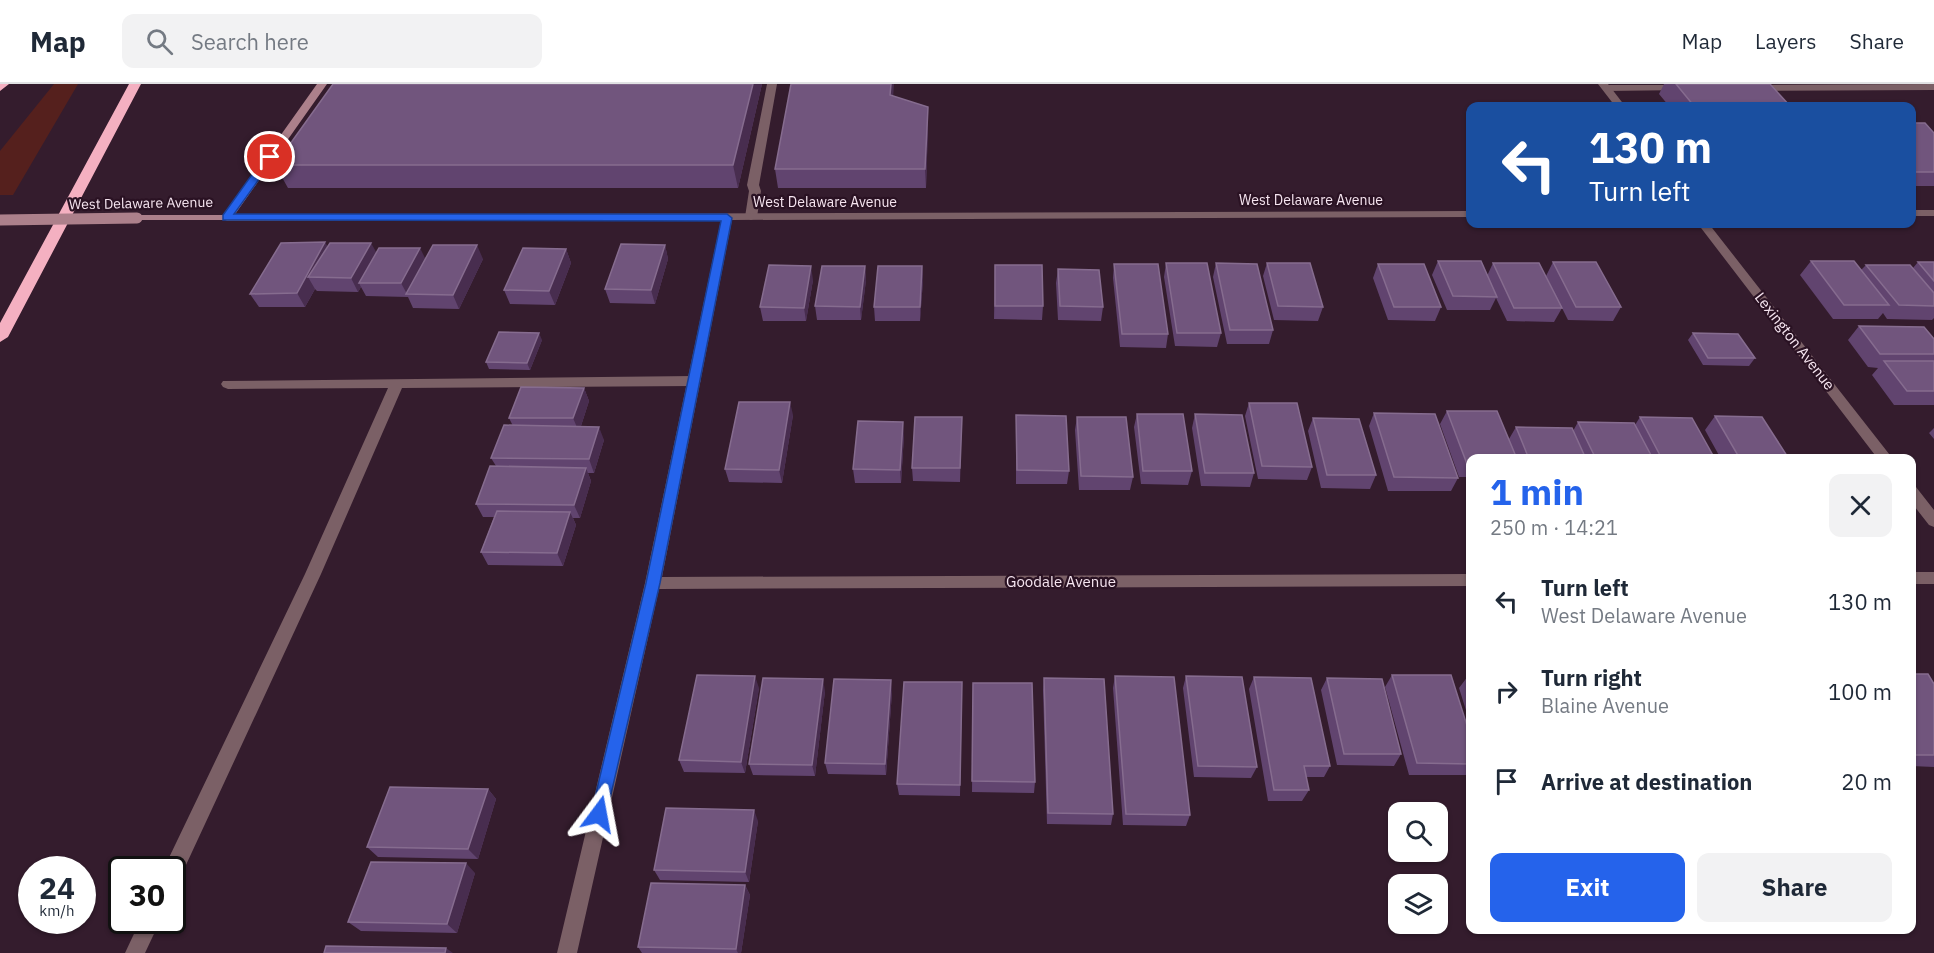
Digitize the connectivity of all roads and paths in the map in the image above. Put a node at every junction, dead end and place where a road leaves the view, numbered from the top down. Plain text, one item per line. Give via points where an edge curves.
1 (3, 84) edge
2 (135, 84) edge
3 (322, 84) edge
4 (772, 84) edge
5 (1605, 86) edge
6 (0, 87) edge
7 (1934, 87) edge
8 (1689, 88) edge
9 (1747, 88) edge
10 (1617, 102) edge
11 (1916, 213) edge
12 (1934, 213) edge
13 (1466, 214) edge
14 (227, 218) junction
15 (727, 218) junction
16 (751, 218) junction
17 (0, 220) edge
18 (1706, 228) edge
19 (0, 337) edge
20 (694, 381) junction
21 (397, 382) junction
22 (228, 384) dead end
23 (1882, 454) edge
24 (1916, 498) edge
25 (1934, 521) edge
26 (1916, 578) edge
27 (1934, 578) edge
28 (1466, 580) edge
29 (653, 583) junction
30 (180, 856) edge
31 (144, 934) edge
32 (135, 953) edge
33 (567, 953) edge

1 - 6 highway
2 - 19 highway
3 - 14 street
4 - 16 street via 753,185
5 - 8 street
5 - 10 street
7 - 9 street
11 - 12 street
13 - 16 street, West Delaware Avenue
14 - 15 street, West Delaware Avenue
14 - 17 street, West Delaware Avenue, bridge
15 - 16 street, West Delaware Avenue
15 - 20 street
18 - 23 street, Lexington Avenue
20 - 21 street
20 - 29 street
21 - 22 street
21 - 30 street via 313,574
24 - 25 street
26 - 27 street
28 - 29 street, Goodale Avenue
29 - 33 street
31 - 32 street

